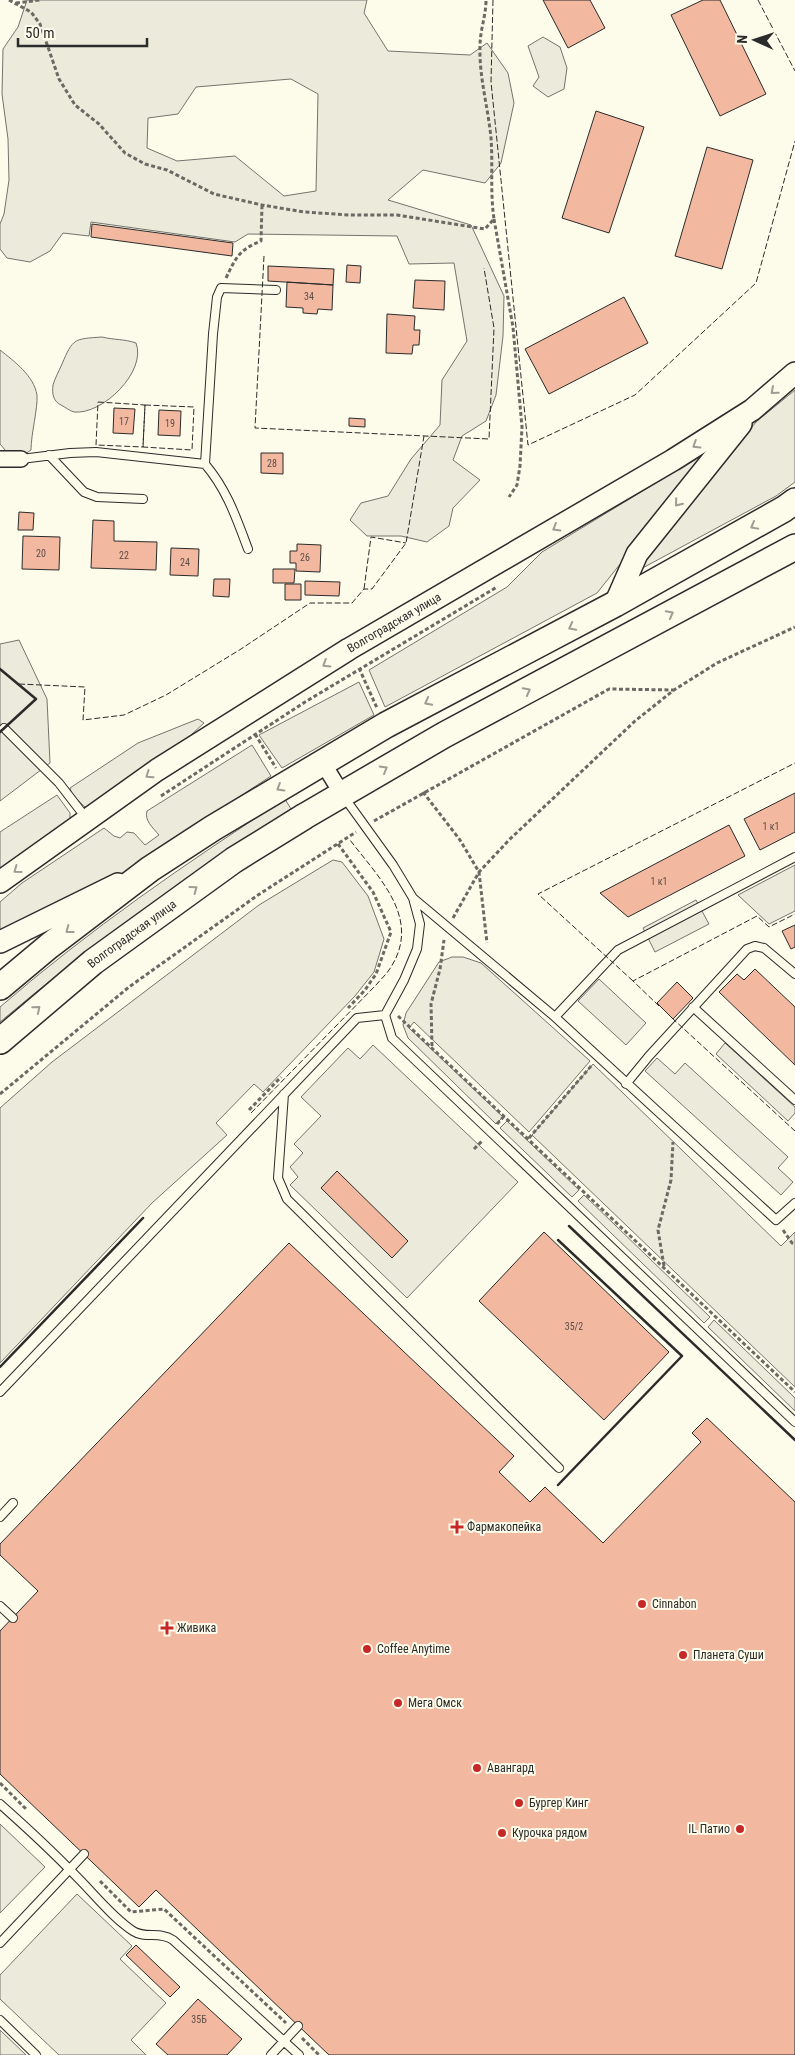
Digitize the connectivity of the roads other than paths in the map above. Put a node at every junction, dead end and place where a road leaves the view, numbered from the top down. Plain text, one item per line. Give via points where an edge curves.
1 (276, 290) dead end
2 (795, 373) edge
3 (752, 410) junction
4 (48, 455) junction
5 (0, 459) edge
6 (21, 459) joint
7 (205, 464) junction
8 (143, 499) dead end
9 (795, 501) edge
10 (795, 547) edge
11 (248, 548) dead end
12 (615, 604) junction
13 (4, 728) dead end
14 (322, 763) junction
15 (342, 794) junction
16 (87, 820) junction
17 (795, 857) edge
18 (150, 869) junction
19 (0, 882) edge
20 (413, 898) junction
21 (0, 942) edge
22 (793, 969) edge
23 (0, 987) edge
24 (693, 1007) junction
25 (385, 1016) junction
26 (555, 1017) junction
27 (0, 1041) edge
28 (626, 1084) junction
29 (284, 1094) junction
30 (795, 1100) edge
31 (795, 1204) edge
32 (0, 1392) edge
33 (795, 1422) edge
34 (559, 1468) dead end
35 (13, 1503) dead end
36 (0, 1517) edge
37 (0, 1606) edge
38 (12, 1618) dead end
39 (0, 1804) edge
40 (84, 1854) dead end
41 (69, 1869) junction
42 (0, 1943) edge
43 (0, 2020) edge
44 (296, 2029) road end
45 (285, 2041) junction
46 (36, 2055) edge
47 (272, 2055) edge
48 (299, 2055) edge

1 - 7 lane via 221,288 217,297
2 -> 3 main road, Волгоградская улица
3 -> 12 main road via 637,554
3 -> 16 main road, Волгоградская улица via 673,460 349,649 157,770
4 - 6 lane
4 - 7 lane via 96,452
4 - 8 lane via 84,492 97,497
5 - 6 street
7 - 11 lane via 220,481
9 -> 12 main road
15 -> 10 main road, Волгоградская улица via 444,735
12 -> 14 main road via 424,704
13 - 16 lane via 59,783
14 - 15 street
14 -> 18 main road
15 - 20 lane
27 -> 15 main road, Волгоградская улица via 93,962 234,860
16 -> 19 main road, Волгоградская улица
17 - 26 lane via 618,950
18 - 21 main road
18 -> 23 main road
20 - 25 lane via 420,924 417,949
20 - 26 lane
22 - 24 lane via 764,948 755,946 747,949
24 - 28 lane
24 - 30 lane
25 - 29 lane via 357,1018
25 - 33 lane via 392,1038
26 - 28 lane
28 - 31 lane via 776,1220
29 - 32 lane
29 - 34 lane via 278,1178 287,1199
35 - 36 lane
37 - 38 lane
39 - 41 lane
40 - 41 lane
41 - 42 lane
41 - 45 lane via 134,1931 160,1934 173,1940
43 - 46 lane
44 - 45 lane
45 - 47 lane
45 - 48 lane

